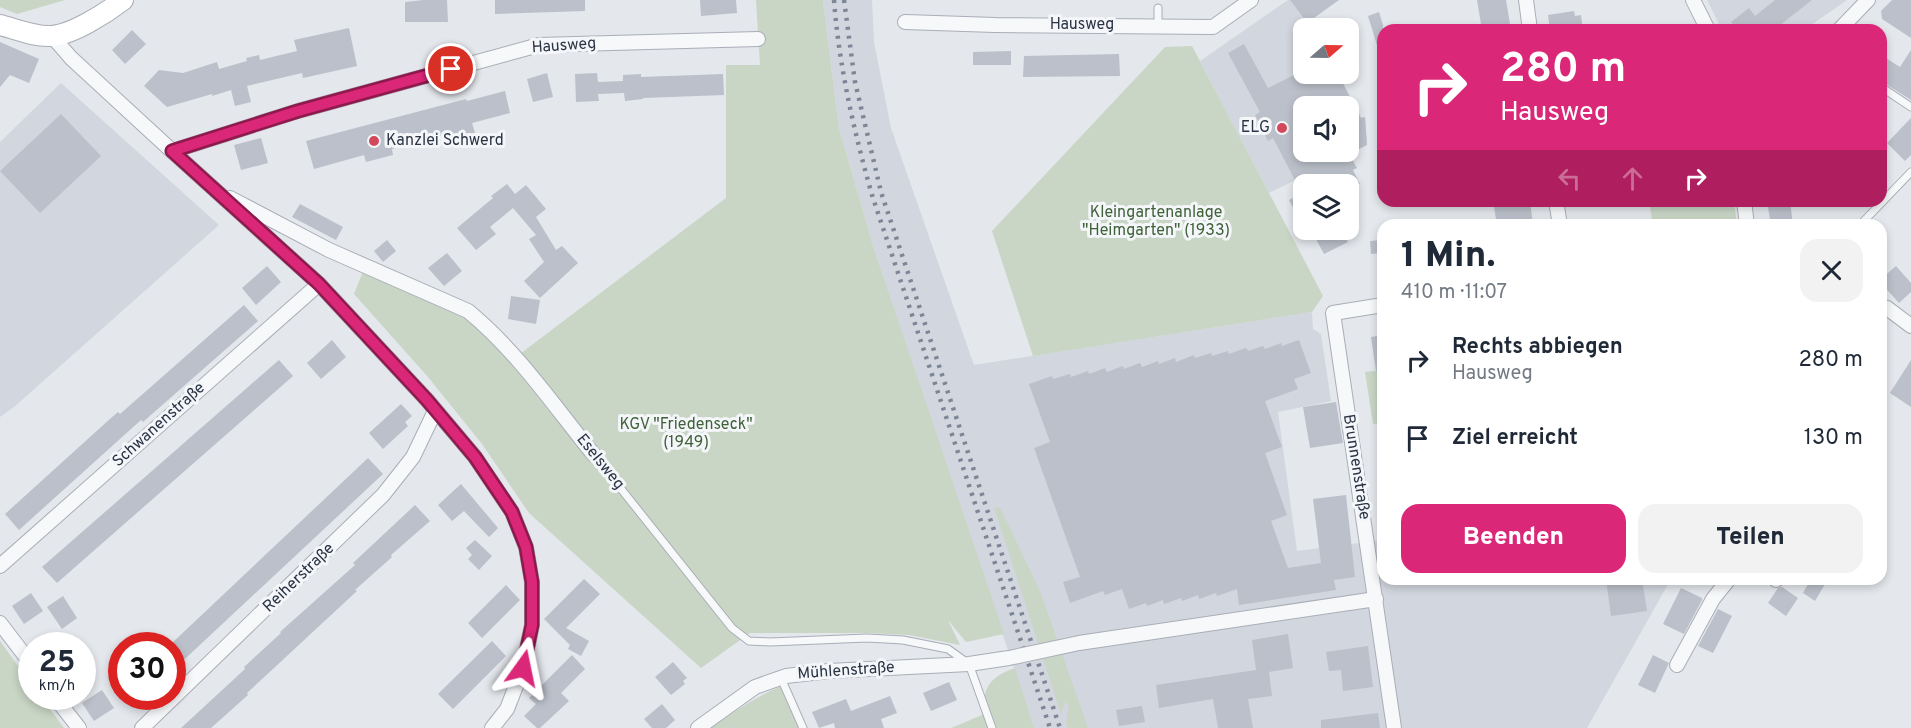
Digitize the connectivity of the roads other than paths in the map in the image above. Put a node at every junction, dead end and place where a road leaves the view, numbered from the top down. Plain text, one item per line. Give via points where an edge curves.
1 (123, 0) edge
2 (1251, 0) edge
3 (1526, 0) edge
4 (1693, 0) edge
5 (1868, 0) edge
6 (1158, 8) dead end
7 (905, 22) dead end
8 (1529, 24) edge
9 (1705, 24) edge
10 (1845, 24) edge
11 (0, 25) edge
12 (1158, 25) junction
13 (52, 36) junction
14 (758, 39) dead end
15 (1887, 91) edge
16 (1911, 107) edge
17 (172, 151) junction
18 (1911, 172) edge
19 (210, 187) junction
20 (1887, 197) edge
21 (1877, 207) edge
22 (1866, 219) edge
23 (319, 284) junction
24 (1377, 306) edge
25 (1887, 308) edge
26 (1911, 326) edge
27 (435, 411) junction
28 (594, 455) joint
29 (0, 566) edge
30 (1724, 585) edge
31 (1376, 599) junction
32 (0, 623) edge
33 (18, 647) edge
34 (969, 664) junction
35 (1677, 665) dead end
36 (781, 678) junction
37 (65, 710) edge
38 (79, 728) edge
39 (142, 728) edge
40 (492, 728) edge
41 (698, 728) edge
42 (803, 728) edge
43 (992, 728) edge
44 (1394, 728) edge

1 - 13 street via 69,31
2 - 12 street, Hausweg via 1214,27
3 - 8 street
4 - 9 street
5 - 10 street
6 - 12 lane
7 - 12 street, Hausweg
11 - 13 street
13 - 17 street
14 - 17 street, Hausweg via 539,45 298,111
15 - 16 lane
17 - 19 street
18 - 20 lane
19 - 23 street
19 - 28 street, Eselsweg via 329,249 468,311 511,352
21 - 22 lane
23 - 27 street
23 - 29 street, Schwanenstraße
24 - 31 street, Brunnenstraße via 1333,313
25 - 26 street
27 - 39 street, Reiherstraße via 413,457 383,495
27 - 40 street via 475,457 512,512 526,547 532,582 532,625 523,668 507,709
28 - 34 lane, Eselsweg via 732,628 749,641 903,640 948,649
30 - 35 street
31 - 34 street, Mühlenstraße, bridge via 1079,643
31 - 44 street, Brunnenstraße
32 - 33 street
34 - 36 street, Mühlenstraße via 829,670
34 - 43 lane
36 - 41 street, Mühlenstraße via 755,687
36 - 42 lane
37 - 38 street

